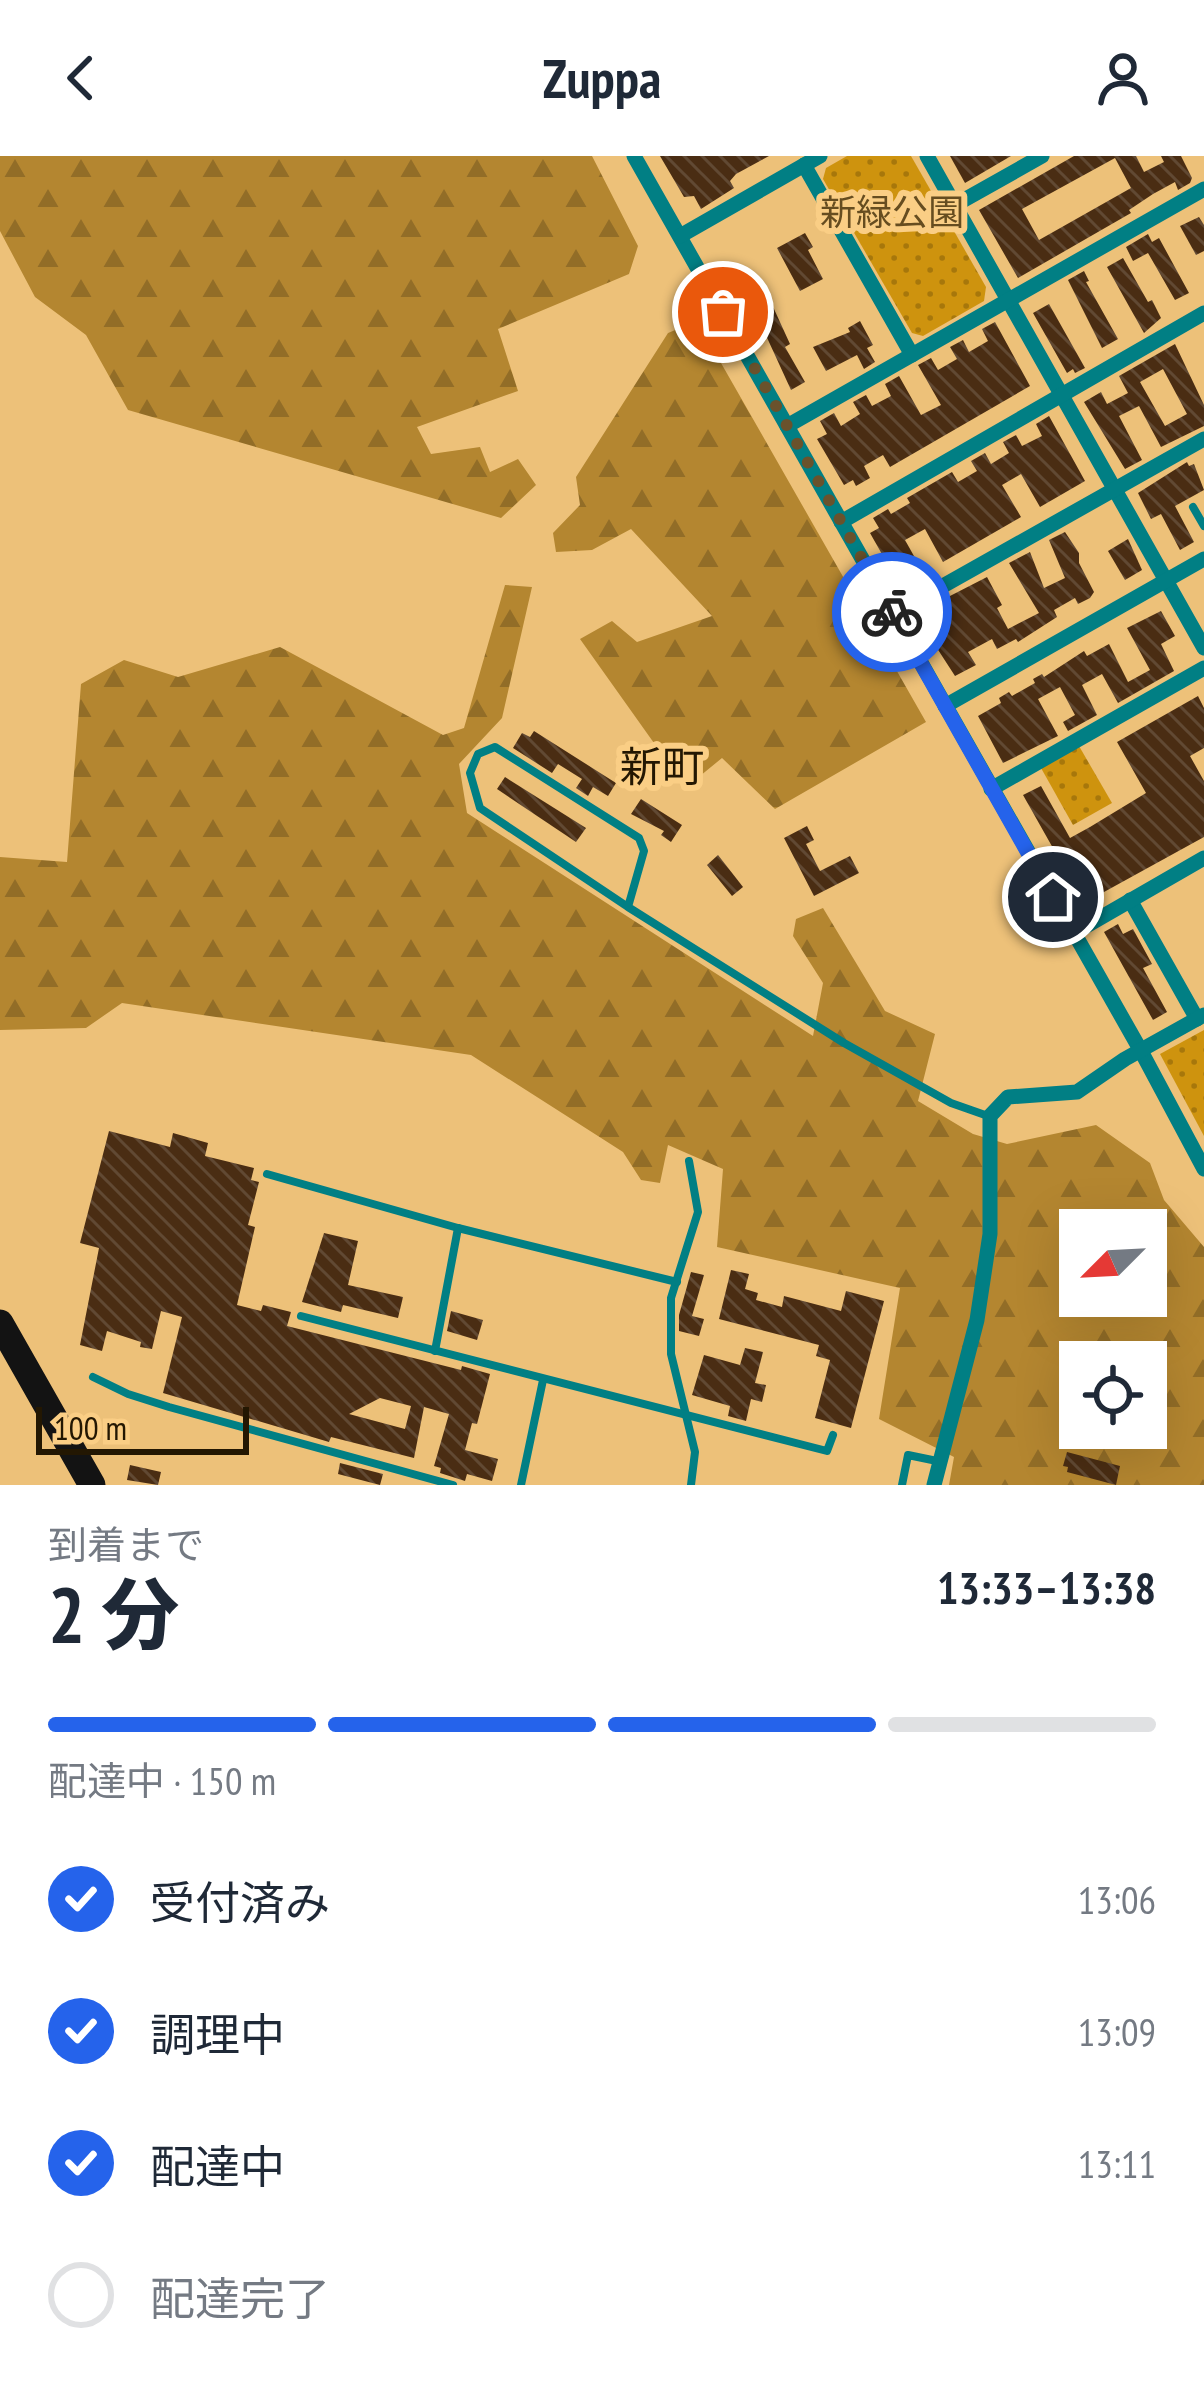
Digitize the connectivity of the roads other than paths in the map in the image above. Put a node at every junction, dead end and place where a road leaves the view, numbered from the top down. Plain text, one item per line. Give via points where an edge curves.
1 (634, 156) edge
2 (820, 156) edge
3 (927, 156) edge
4 (1042, 156) edge
5 (804, 165) junction
6 (1204, 189) edge
7 (955, 206) junction
8 (680, 236) junction
9 (1008, 301) junction
10 (1204, 314) edge
11 (912, 355) junction
12 (1061, 396) junction
13 (787, 426) junction
14 (1204, 439) edge
15 (1114, 488) junction
16 (1193, 507) dead end
17 (841, 522) junction
18 (1204, 526) edge
19 (1204, 559) edge
20 (1166, 580) junction
21 (893, 614) junction
22 (1204, 648) edge
23 (1204, 668) edge
24 (945, 706) junction
25 (992, 789) junction
26 (1204, 858) edge
27 (1130, 900) junction
28 (628, 908) junction
29 (1073, 933) junction
30 (1200, 1017) edge
31 (1141, 1051) junction
32 (990, 1116) junction
33 (689, 1161) dead end
34 (1204, 1169) edge
35 (267, 1174) dead end
36 (458, 1228) junction
37 (676, 1282) junction
38 (301, 1316) dead end
39 (0, 1323) edge
40 (435, 1352) junction
41 (93, 1377) dead end
42 (543, 1380) junction
43 (685, 1416) junction
44 (833, 1435) dead end
45 (939, 1461) junction
46 (92, 1485) edge
47 (453, 1485) edge
48 (520, 1485) edge
49 (691, 1485) edge
50 (902, 1485) edge
51 (934, 1485) edge

1 - 8 street
2 - 5 street
3 - 7 street
4 - 7 street
5 - 8 street
5 - 11 street
6 - 9 street
7 - 9 street
8 - 13 street
9 - 11 street
9 - 12 street
10 - 12 street
11 - 13 street
12 - 15 street
12 - 17 street
13 - 17 street
14 - 15 street
15 - 20 street
15 - 21 street
16 - 18 lane
17 - 21 street
19 - 20 street
20 - 22 street
20 - 24 street
21 - 24 street
23 - 25 street
24 - 25 street
25 - 29 street
26 - 27 street
27 - 29 street
27 - 30 street
28 - 28 lane via 480,808 470,772 478,754 495,747 639,838 644,851
28 - 32 lane via 844,1043
29 - 31 street
30 - 31 street
31 - 32 street via 1077,1092 1008,1097
31 - 34 street
32 - 45 street via 990,1234 977,1320
33 - 37 lane via 698,1212
35 - 36 lane
36 - 37 lane
36 - 40 lane
37 - 43 lane via 671,1354
38 - 40 lane
39 - 46 highway
40 - 42 lane
41 - 47 lane via 169,1407
42 - 43 lane
42 - 48 lane
43 - 44 lane via 826,1451
43 - 49 lane via 695,1451
45 - 50 lane via 908,1456
45 - 51 street

